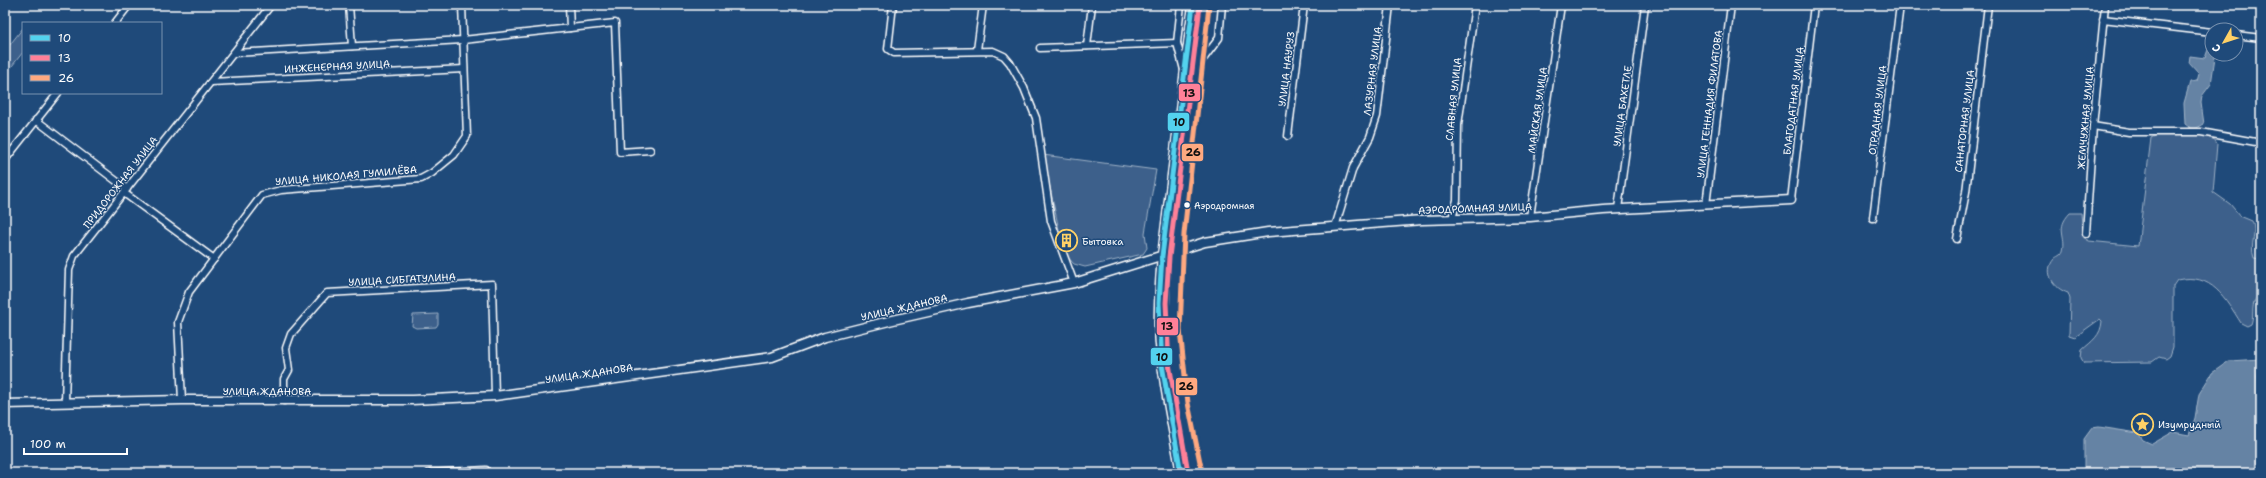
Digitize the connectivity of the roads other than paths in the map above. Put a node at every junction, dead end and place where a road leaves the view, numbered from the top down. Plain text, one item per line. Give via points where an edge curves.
1 (129, 5) edge
2 (271, 5) edge
3 (349, 5) edge
4 (462, 5) edge
5 (569, 5) edge
6 (893, 5) edge
7 (983, 5) edge
8 (1092, 5) edge
9 (1181, 5) edge
10 (1193, 5) edge
11 (1202, 5) edge
12 (1222, 5) edge
13 (1304, 5) edge
14 (1390, 5) edge
15 (1474, 5) edge
16 (1561, 5) edge
17 (1645, 5) edge
18 (1732, 5) edge
19 (1814, 5) edge
20 (1900, 5) edge
21 (1988, 5) edge
22 (2105, 5) edge
23 (2103, 19) junction
24 (116, 22) edge
25 (570, 28) junction
26 (2204, 31) edge
27 (2244, 36) edge
28 (2261, 38) edge
29 (463, 40) junction
30 (1177, 43) junction
31 (352, 46) junction
32 (1087, 46) junction
33 (1040, 48) dead end
34 (977, 50) junction
35 (234, 53) junction
36 (464, 69) junction
37 (1194, 71) junction
38 (1185, 72) junction
39 (211, 82) junction
40 (57, 94) edge
41 (36, 120) junction
42 (2093, 126) junction
43 (1288, 136) dead end
44 (2261, 142) edge
45 (650, 150) dead end
46 (5, 160) edge
47 (125, 191) junction
48 (1791, 200) joint
49 (1706, 205) junction
50 (1618, 209) junction
51 (1530, 216) junction
52 (1873, 218) dead end
53 (1452, 219) junction
54 (1335, 227) junction
55 (2086, 233) dead end
56 (1957, 239) dead end
57 (1176, 251) junction
58 (1162, 256) junction
59 (214, 259) junction
60 (1074, 283) junction
61 (495, 396) junction
62 (182, 400) junction
63 (284, 401) junction
64 (65, 402) junction
65 (5, 404) edge
66 (486, 472) edge
67 (429, 473) edge
68 (1181, 473) edge
69 (1195, 473) edge

1 - 24 street
2 - 35 street, ПРИДОРОЖНАЯ УЛИЦА
3 - 31 street
4 - 29 street, УЛИЦА НИКОЛАЯ ГУМИЛЁВА
5 - 25 street
6 - 34 street via 888,49 894,53
7 - 34 street
8 - 32 street
9 - 30 street
10 - 38 street
11 - 37 street
12 - 37 street via 1219,38
13 - 43 street, УЛИЦА НАУРУЗ
14 - 54 street, ЛАЗУРНАЯ УЛИЦА via 1377,116 1370,137 1353,168
15 - 53 street, СЛАВНАЯ УЛИЦА via 1458,126 1457,200
16 - 51 street, МАЙСКАЯ УЛИЦА
17 - 50 street, УЛИЦА БАХЕТЛЕ
18 - 49 street, УЛИЦА ГЕННАДИЯ ФИЛАТОВА
19 - 48 street, БЛАГОДАТНАЯ УЛИЦА
20 - 52 street, ОТРАДНАЯ УЛИЦА
21 - 56 street, САНАТОРНАЯ УЛИЦА via 1966,192
22 - 23 street, ЖЕМЧУЖНАЯ УЛИЦА
23 - 26 street
23 - 42 street, ЖЕМЧУЖНАЯ УЛИЦА
25 - 29 street
25 - 45 street via 615,23 620,152
27 - 28 street
29 - 31 street
29 - 36 street, УЛИЦА НИКОЛАЯ ГУМИЛЁВА
30 - 32 street
30 - 38 street
31 - 35 street
32 - 33 street
34 - 60 street via 993,50 1004,56 1024,88 1036,118 1051,221
35 - 39 street, ПРИДОРОЖНАЯ УЛИЦА
36 - 39 street, ИНЖЕНЕРНАЯ УЛИЦА
36 - 59 street, УЛИЦА НИКОЛАЯ ГУМИЛЁВА via 468,136 454,155 432,174 421,179 281,190 262,195
37 - 57 street
38 - 58 street
39 - 47 street, ПРИДОРОЖНАЯ УЛИЦА
40 - 41 street
41 - 46 street
41 - 47 street
42 - 44 street via 2129,132 2201,132
42 - 55 street, ЖЕМЧУЖНАЯ УЛИЦА
47 - 59 street
47 - 64 street, ПРИДОРОЖНАЯ УЛИЦА via 74,256 69,270
48 - 49 street, АЭРОДРОМНАЯ УЛИЦА
49 - 50 street, АЭРОДРОМНАЯ УЛИЦА
50 - 51 street, АЭРОДРОМНАЯ УЛИЦА
51 - 53 street, АЭРОДРОМНАЯ УЛИЦА
53 - 54 street, АЭРОДРОМНАЯ УЛИЦА
54 - 57 street, АЭРОДРОМНАЯ УЛИЦА via 1268,232 1204,242
57 - 58 street, АЭРОДРОМНАЯ УЛИЦА
57 - 69 street via 1173,330 1181,404
58 - 60 street, УЛИЦА ЖДАНОВА
58 - 68 street via 1159,331
59 - 62 street, УЛИЦА НИКОЛАЯ ГУМИЛЁВА via 189,292 178,322
60 - 61 street, УЛИЦА ЖДАНОВА via 893,320 825,337 772,357
61 - 63 street, УЛИЦА ЖДАНОВА via 412,400
61 - 63 street, УЛИЦА СИБГАТУЛИНА via 492,284 327,293 291,334 286,348 289,370 284,379
62 - 63 street, УЛИЦА ЖДАНОВА
62 - 64 street, УЛИЦА ЖДАНОВА
64 - 65 street, УЛИЦА ЖДАНОВА
66 - 67 street

